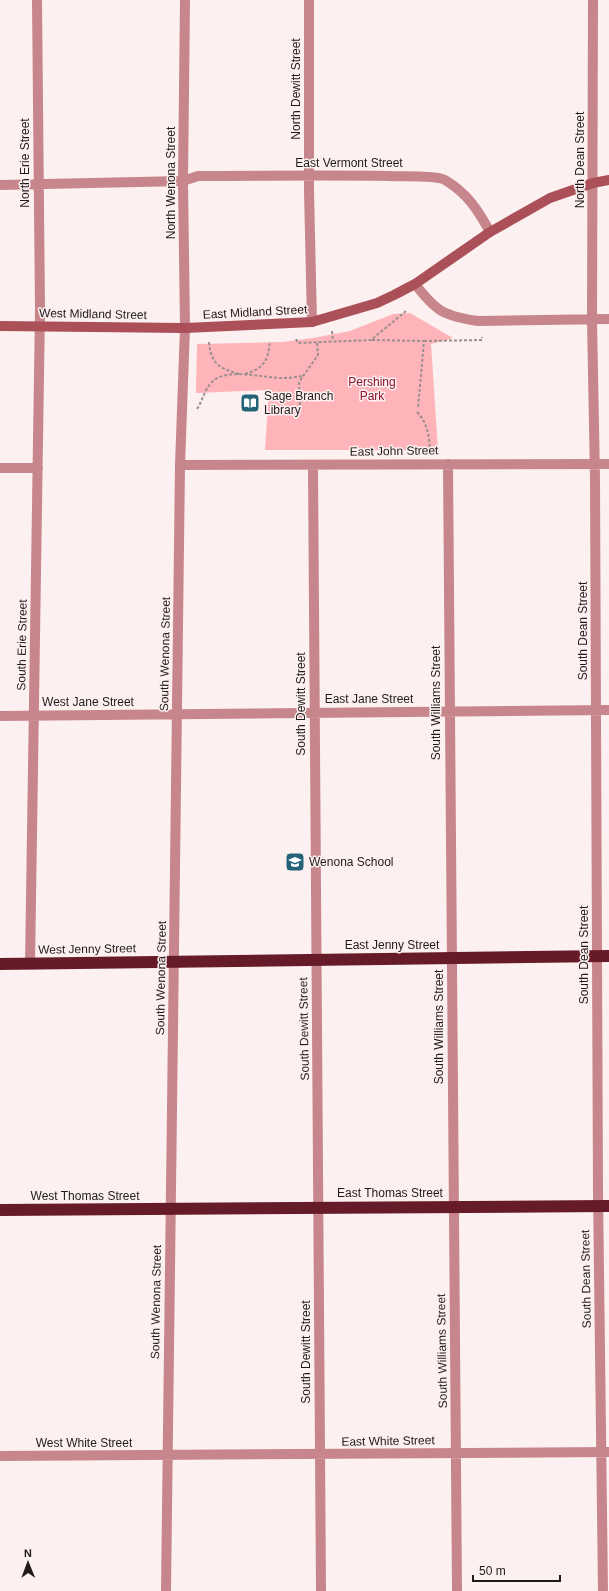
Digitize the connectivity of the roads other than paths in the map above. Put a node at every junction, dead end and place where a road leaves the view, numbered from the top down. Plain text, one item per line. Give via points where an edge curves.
1 (37, 0) edge
2 (185, 0) edge
3 (309, 0) edge
4 (593, 0) edge
5 (309, 175) junction
6 (609, 180) edge
7 (183, 181) junction
8 (593, 183) junction
9 (0, 185) edge
10 (38, 185) junction
11 (490, 232) junction
12 (415, 284) junction
13 (609, 319) edge
14 (592, 320) junction
15 (312, 322) junction
16 (0, 326) edge
17 (40, 326) junction
18 (185, 328) junction
19 (183, 365) joint
20 (448, 464) junction
21 (595, 464) junction
22 (609, 464) edge
23 (180, 465) junction
24 (313, 466) junction
25 (0, 468) edge
26 (38, 468) junction
27 (596, 710) junction
28 (609, 710) edge
29 (314, 712) junction
30 (450, 712) junction
31 (177, 714) junction
32 (0, 716) edge
33 (34, 716) junction
34 (603, 956) edge
35 (316, 959) junction
36 (451, 959) junction
37 (174, 961) junction
38 (0, 964) edge
39 (30, 964) junction
40 (453, 1206) junction
41 (604, 1206) edge
42 (318, 1208) junction
43 (0, 1210) edge
44 (171, 1210) junction
45 (605, 1452) edge
46 (456, 1453) junction
47 (167, 1455) junction
48 (320, 1455) junction
49 (0, 1456) edge
50 (166, 1591) edge
51 (321, 1591) edge
52 (457, 1591) edge
53 (603, 1591) edge

1 - 10 street, North Erie Street
2 - 7 street, North Wenona Street
3 - 5 street, North Dewitt Street
4 - 8 street, North Dean Street
5 - 7 street, East Vermont Street via 198,176
5 - 11 street, East Vermont Street via 443,179 477,207
5 - 15 street, North Dewitt Street
6 - 8 main road
7 - 10 street, East Vermont Street
7 - 18 street, North Wenona Street
8 - 11 main road, East Midland Street via 550,198
8 - 14 street, North Dean Street
9 - 10 street, East Vermont Street
10 - 17 street, North Erie Street
11 - 12 main road, East Midland Street
12 - 14 street via 432,306 445,314 459,318 478,321
12 - 15 main road, East Midland Street via 377,303
13 - 14 street
14 - 21 street, South Dean Street
15 - 18 main road, East Midland Street
16 - 17 main road, West Midland Street
17 - 18 main road, West Midland Street
17 - 26 street, South Erie Street
18 - 19 street, North Wenona Street
19 - 23 street, South Wenona Street
20 - 21 street, East John Street
20 - 24 street, East John Street
20 - 30 street, South Williams Street
21 - 22 street, East John Street
21 - 27 street, South Dean Street
23 - 24 street, East John Street
23 - 31 street, South Wenona Street
24 - 29 street, South Dewitt Street
25 - 26 street
26 - 33 street, South Erie Street
27 - 28 street, East Jane Street
27 - 30 street, East Jane Street
27 - 34 street, South Dean Street
29 - 30 street, East Jane Street
29 - 31 street, East Jane Street
29 - 35 street, South Dewitt Street
30 - 36 street, South Williams Street
31 - 33 street, West Jane Street
31 - 37 street, South Wenona Street
32 - 33 street, West Jane Street
33 - 39 street, South Erie Street
34 - 36 highway, East Jenny Street
34 - 41 street, South Dean Street
35 - 36 highway, East Jenny Street
35 - 37 highway, East Jenny Street
35 - 42 street, South Dewitt Street
36 - 40 street, South Williams Street
37 - 39 highway, West Jenny Street
37 - 44 street, South Wenona Street
38 - 39 highway, West Jenny Street
40 - 41 highway, East Thomas Street
40 - 42 highway, East Thomas Street
40 - 46 street, South Williams Street
41 - 45 street, South Dean Street
42 - 44 highway, East Thomas Street
42 - 48 street, South Dewitt Street
43 - 44 highway, West Thomas Street
44 - 47 street, South Wenona Street
45 - 46 street, East White Street
45 - 53 street, South Dean Street
46 - 48 street, East White Street
46 - 52 street, South Williams Street
47 - 48 street, East White Street
47 - 49 street, West White Street
47 - 50 street, South Wenona Street
48 - 51 street, South Dewitt Street

